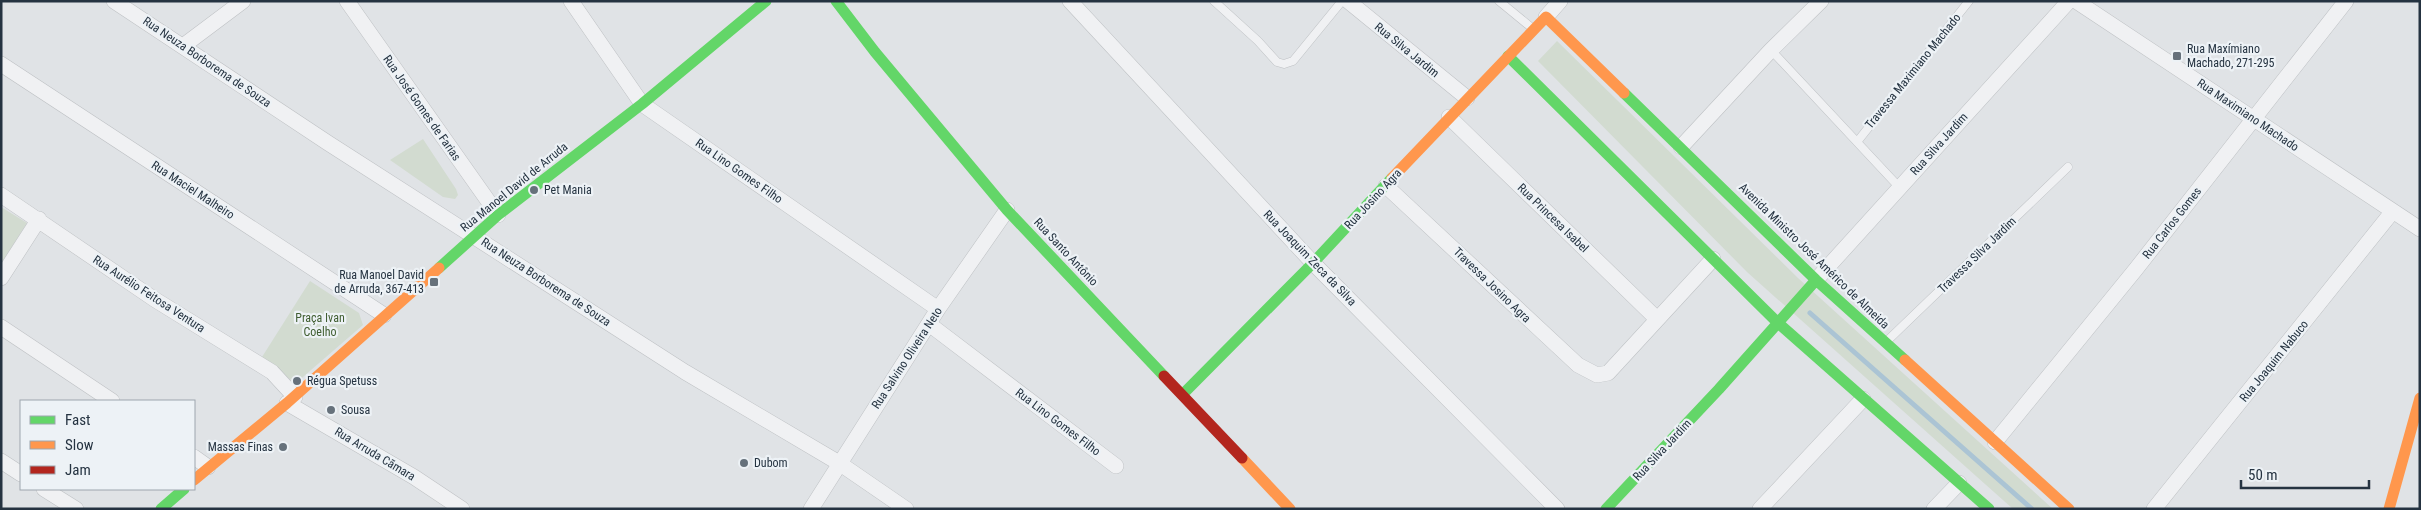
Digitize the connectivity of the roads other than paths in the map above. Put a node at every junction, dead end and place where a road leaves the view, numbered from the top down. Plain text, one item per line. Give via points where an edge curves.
1 (114, 1) edge
2 (243, 1) edge
3 (346, 1) edge
4 (571, 1) edge
5 (766, 1) edge
6 (836, 1) edge
7 (1070, 1) edge
8 (1214, 1) edge
9 (1342, 1) edge
10 (1348, 1) edge
11 (1499, 1) edge
12 (1560, 1) edge
13 (1822, 1) edge
14 (1970, 1) edge
15 (2069, 1) edge
16 (2076, 1) edge
17 (2346, 1) edge
18 (1546, 17) junction
19 (1533, 30) junction
20 (183, 46) junction
21 (1771, 50) junction
22 (1508, 56) junction
23 (1, 64) edge
24 (1467, 98) junction
25 (642, 104) junction
26 (1449, 117) junction
27 (2254, 119) junction
28 (1857, 142) junction
29 (1681, 147) junction
30 (2068, 167) dead end
31 (1386, 186) junction
32 (1900, 188) junction
33 (1, 195) edge
34 (1007, 210) junction
35 (2393, 211) junction
36 (498, 215) junction
37 (39, 219) junction
38 (2420, 229) edge
39 (475, 236) junction
40 (1713, 259) junction
41 (1313, 263) junction
42 (1, 278) edge
43 (1813, 284) junction
44 (938, 309) junction
45 (384, 315) junction
46 (1657, 319) junction
47 (1780, 320) junction
48 (929, 324) junction
49 (1, 327) edge
50 (1886, 343) junction
51 (1183, 394) junction
52 (2420, 398) edge
53 (1863, 399) junction
54 (110, 400) edge
55 (291, 400) junction
56 (1995, 442) junction
57 (195, 458) edge
58 (1, 461) edge
59 (839, 463) junction
60 (1116, 466) dead end
61 (208, 467) junction
62 (20, 473) edge
63 (195, 479) edge
64 (1958, 483) junction
65 (46, 490) edge
66 (183, 490) edge
67 (76, 509) edge
68 (161, 509) edge
69 (462, 509) edge
70 (811, 509) edge
71 (906, 509) edge
72 (1290, 509) edge
73 (1557, 509) edge
74 (1606, 509) edge
75 (1760, 509) edge
76 (1934, 509) edge
77 (1989, 509) edge
78 (2069, 509) edge
79 (2154, 509) edge
80 (2389, 509) edge

1 - 20 street, Rua Neuza Borborema de Souza
2 - 20 street
3 - 36 street, Rua José Gomes de Farias
4 - 25 street, Rua Lino Gomes Filho
5 - 25 street, Rua Manoel David de Arruda
6 - 34 street, Rua Santo Antônio
7 - 41 street, Rua Joaquim Zeca da Silva
8 - 9 lane via 1277,62 1284,64 1293,61
10 - 24 street, Rua Silva Jardim
11 - 19 lane
12 - 18 street, Rua Josino Agra
13 - 21 street
14 - 28 lane, Travessa Maximiano Machado
15 - 32 street, Rua Silva Jardim
16 - 27 street, Rua Maximiano Machado
17 - 27 street, Rua Carlos Gomes
18 - 19 street, Rua Josino Agra
18 - 29 street, Avenida Ministro José Américo de Almeida
19 - 22 street, Rua Josino Agra
20 - 39 street, Rua Neuza Borborema de Souza
21 - 28 lane
21 - 29 street
22 - 24 street, Rua Josino Agra
22 - 40 street
23 - 45 street, Rua Maciel Malheiro
24 - 26 street, Rua Josino Agra
25 - 36 street, Rua Manoel David de Arruda
25 - 44 street, Rua Lino Gomes Filho
26 - 31 street, Rua Josino Agra
26 - 46 street, Rua Princesa Isabel
27 - 35 street, Rua Maximiano Machado
27 - 56 street, Rua Carlos Gomes
28 - 32 lane
29 - 43 street, Avenida Ministro José Américo de Almeida
30 - 50 lane, Travessa Silva Jardim
31 - 41 street, Rua Josino Agra
31 - 46 street, Travessa Josino Agra via 1578,365 1591,373 1603,375 1608,372
32 - 43 street, Rua Silva Jardim
33 - 37 street, Rua Aurélio Feitosa Ventura
34 - 44 street, Rua Salvino Oliveira Neto
34 - 51 street, Rua Santo Antônio
35 - 38 street, Rua Maximiano Machado
35 - 79 street, Rua Joaquim Nabuco
36 - 39 street, Rua Manoel David de Arruda
37 - 42 street
37 - 55 street, Rua Aurélio Feitosa Ventura via 154,299 272,372
39 - 45 street, Rua Manoel David de Arruda
39 - 59 street, Rua Neuza Borborema de Souza via 685,372
40 - 46 street
40 - 47 street
41 - 51 street, Rua Josino Agra
41 - 73 street, Rua Joaquim Zeca da Silva
43 - 47 street, Rua Silva Jardim
43 - 50 street, Avenida Ministro José Américo de Almeida
44 - 48 street, Rua Salvino Oliveira Neto
45 - 55 street, Rua Manoel David de Arruda
47 - 53 street
47 - 74 street, Rua Silva Jardim
48 - 59 street, Rua Salvino Oliveira Neto
48 - 60 street, Rua Lino Gomes Filho
49 - 54 street
50 - 56 street, Avenida Ministro José Américo de Almeida
51 - 72 street, Rua Santo Antônio
52 - 80 street
53 - 64 street
53 - 75 street
55 - 61 street, Rua Manoel David de Arruda
55 - 69 street, Rua Arruda Cãmara
56 - 78 street, Avenida Ministro José Américo de Almeida
57 - 61 street
58 - 62 street
59 - 70 street, Rua Salvino Oliveira Neto
59 - 71 street, Rua Neuza Borborema de Souza
61 - 63 street, Rua Manoel David de Arruda
64 - 76 street
64 - 77 street
65 - 67 street
66 - 68 street

